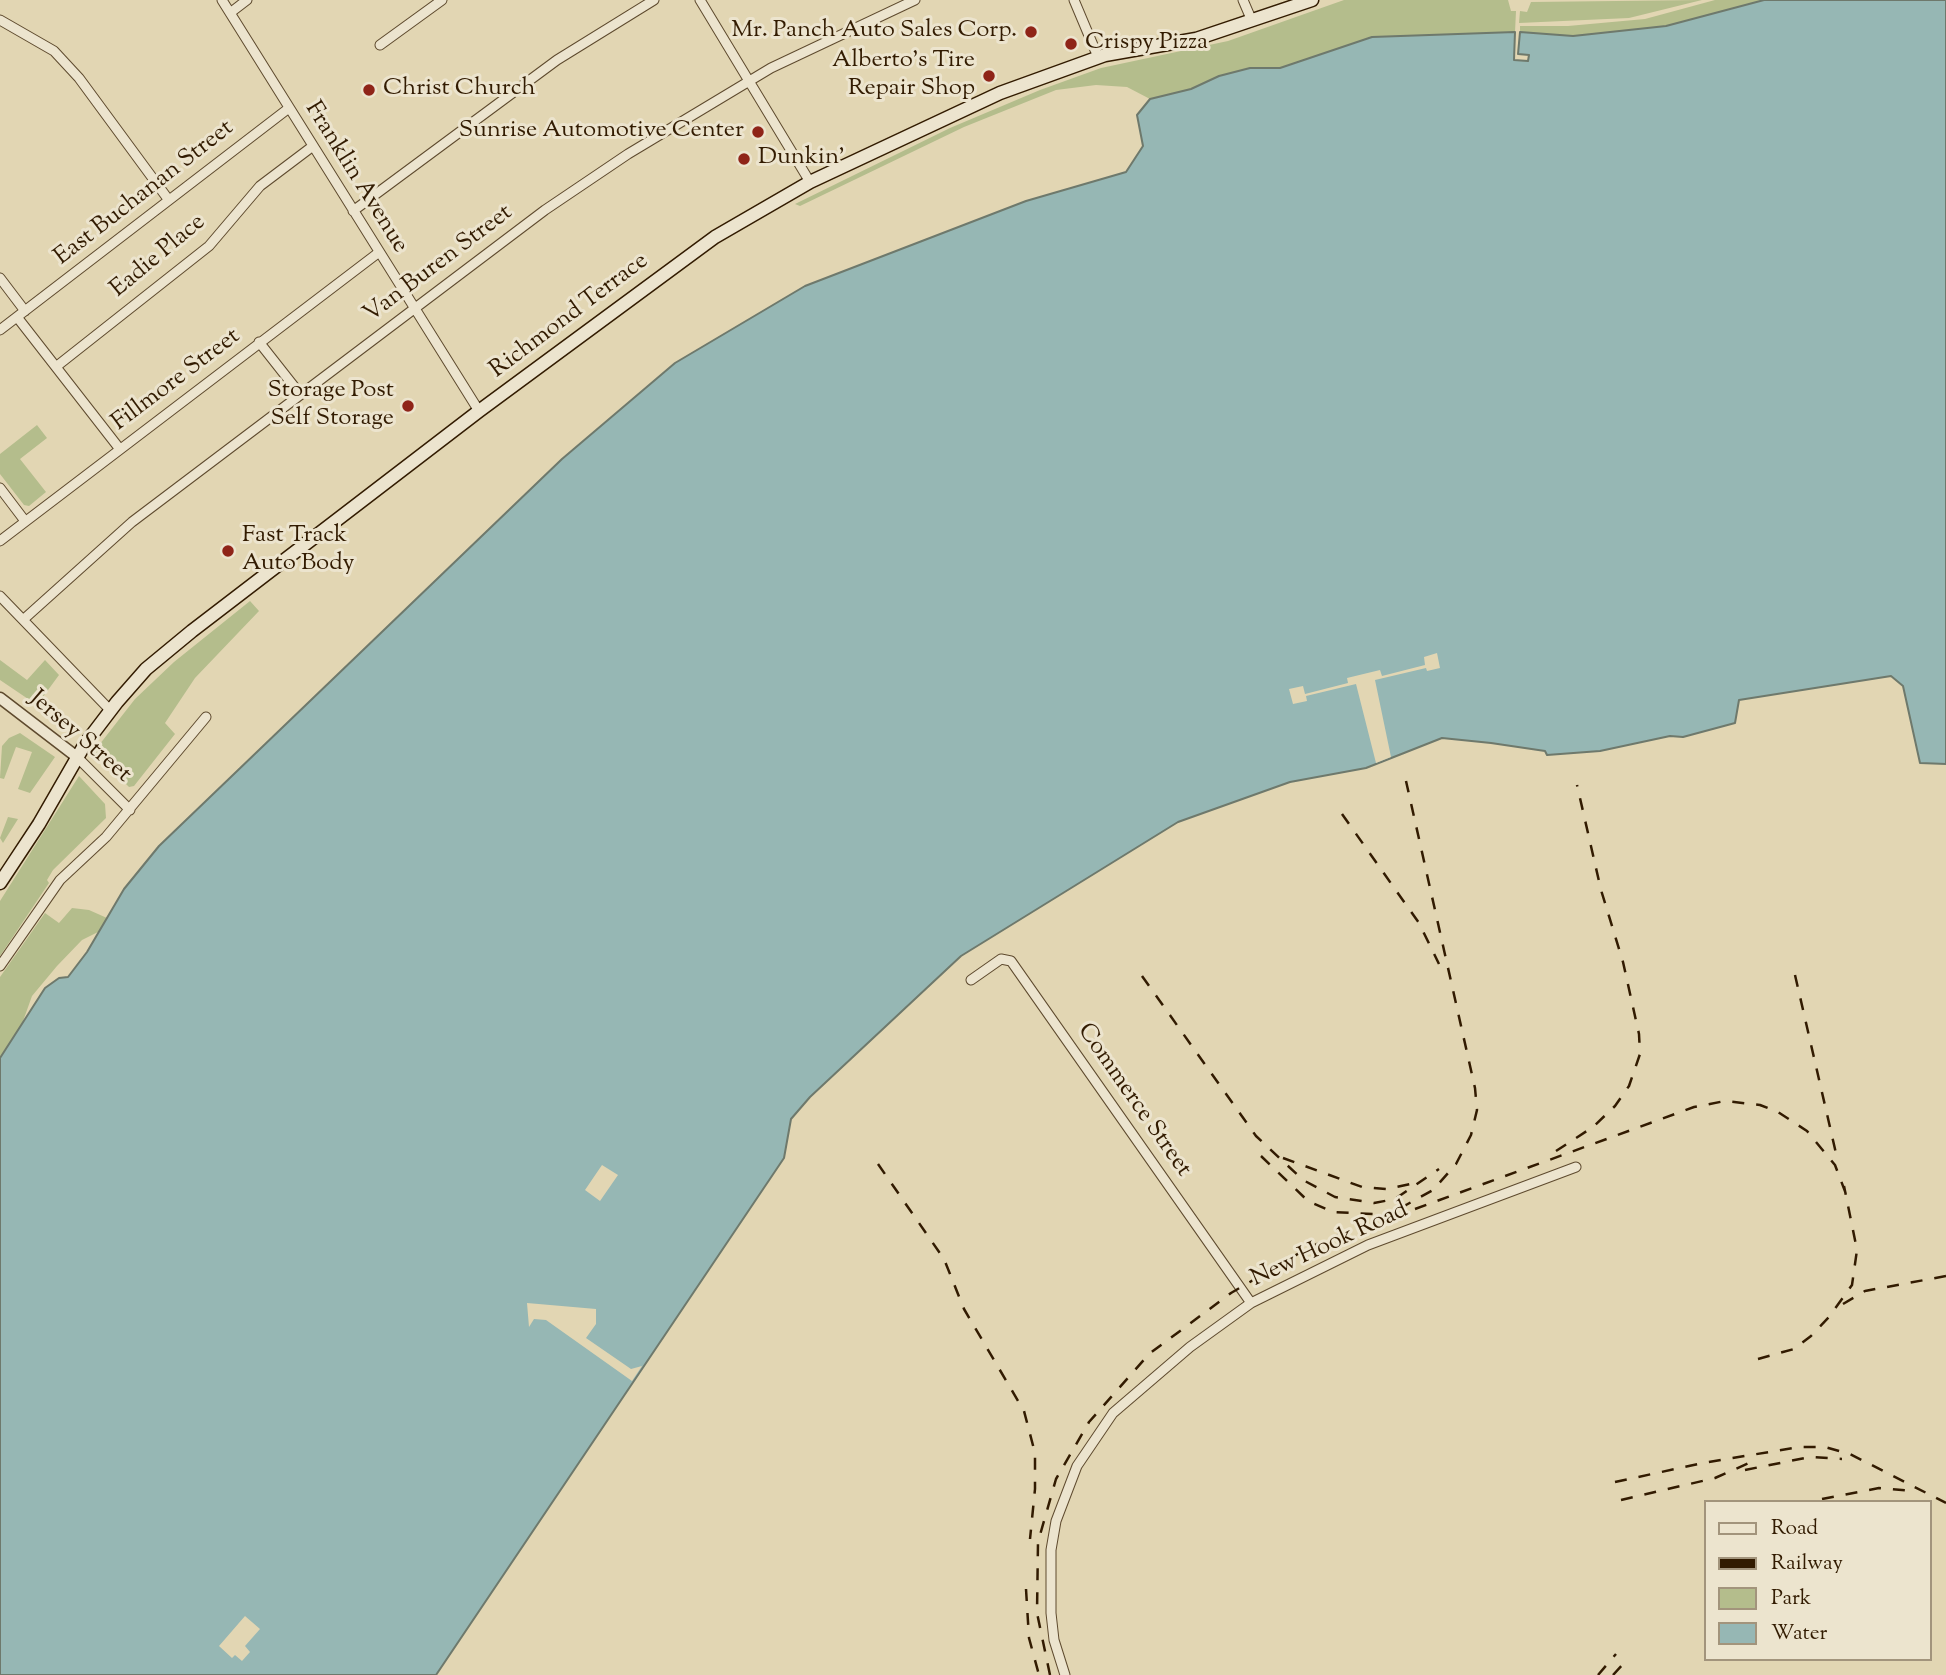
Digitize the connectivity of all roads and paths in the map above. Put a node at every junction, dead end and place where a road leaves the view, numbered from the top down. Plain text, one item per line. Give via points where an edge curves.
1 (222, 0) edge
2 (247, 0) edge
3 (442, 0) edge
4 (654, 0) edge
5 (700, 0) edge
6 (915, 0) edge
7 (1074, 0) edge
8 (1243, 0) edge
9 (1312, 0) edge
10 (230, 13) junction
11 (0, 20) edge
12 (1252, 21) junction
13 (380, 45) dead end
14 (1098, 57) junction
15 (750, 81) junction
16 (289, 108) junction
17 (313, 146) junction
18 (810, 182) junction
19 (168, 199) junction
20 (353, 211) junction
21 (378, 253) junction
22 (0, 278) edge
23 (413, 308) junction
24 (21, 314) junction
25 (0, 330) edge
26 (260, 342) junction
27 (57, 366) junction
28 (300, 394) junction
29 (479, 411) junction
30 (119, 448) junction
31 (0, 488) edge
32 (25, 521) junction
33 (0, 541) edge
34 (0, 596) edge
35 (24, 619) junction
36 (0, 698) edge
37 (110, 710) junction
38 (206, 717) dead end
39 (77, 757) junction
40 (130, 810) junction
41 (0, 883) edge
42 (0, 966) edge
43 (971, 979) dead end
44 (1576, 1167) dead end
45 (1251, 1303) junction
46 (1065, 1675) edge

1 - 10 street, Franklin Avenue
2 - 10 street
3 - 13 street
4 - 20 street via 557,60
5 - 15 street
6 - 15 street, Van Buren Street
7 - 14 street
8 - 12 street
9 - 12 main road, Richmond Terrace
10 - 16 street, Franklin Avenue
11 - 19 street via 54,51
12 - 14 main road, Richmond Terrace via 1196,39
14 - 18 main road, Richmond Terrace via 966,108
15 - 18 street
15 - 23 street, Van Buren Street via 628,154
16 - 17 street, Franklin Avenue
16 - 19 street, East Buchanan Street
17 - 20 street, Franklin Avenue
17 - 27 street, Eadie Place via 260,186 209,246
18 - 29 main road, Richmond Terrace via 684,259
19 - 24 street, East Buchanan Street
20 - 21 street, Franklin Avenue
21 - 23 street, Franklin Avenue
21 - 26 street, Fillmore Street
22 - 24 street
23 - 28 street, Van Buren Street
23 - 29 street, Franklin Avenue
24 - 25 street, East Buchanan Street
24 - 27 street
26 - 28 street
26 - 30 street, Fillmore Street
27 - 30 street
28 - 35 street, Van Buren Street via 132,522
29 - 37 main road, Richmond Terrace via 185,636 138,677
30 - 32 street, Fillmore Street
31 - 32 street
32 - 33 street, Fillmore Street
34 - 35 street
35 - 37 street
36 - 39 street, Jersey Street
37 - 39 main road, Richmond Terrace
38 - 40 street
39 - 40 street, Jersey Street
39 - 41 main road, Richmond Terrace
40 - 42 street via 60,880
43 - 45 street, Commerce Street via 1001,959 1011,961
44 - 45 street, New Hook Road via 1368,1245
45 - 46 street, New Hook Road via 1138,1389 1113,1413 1077,1466 1056,1521 1049,1580 1054,1640

